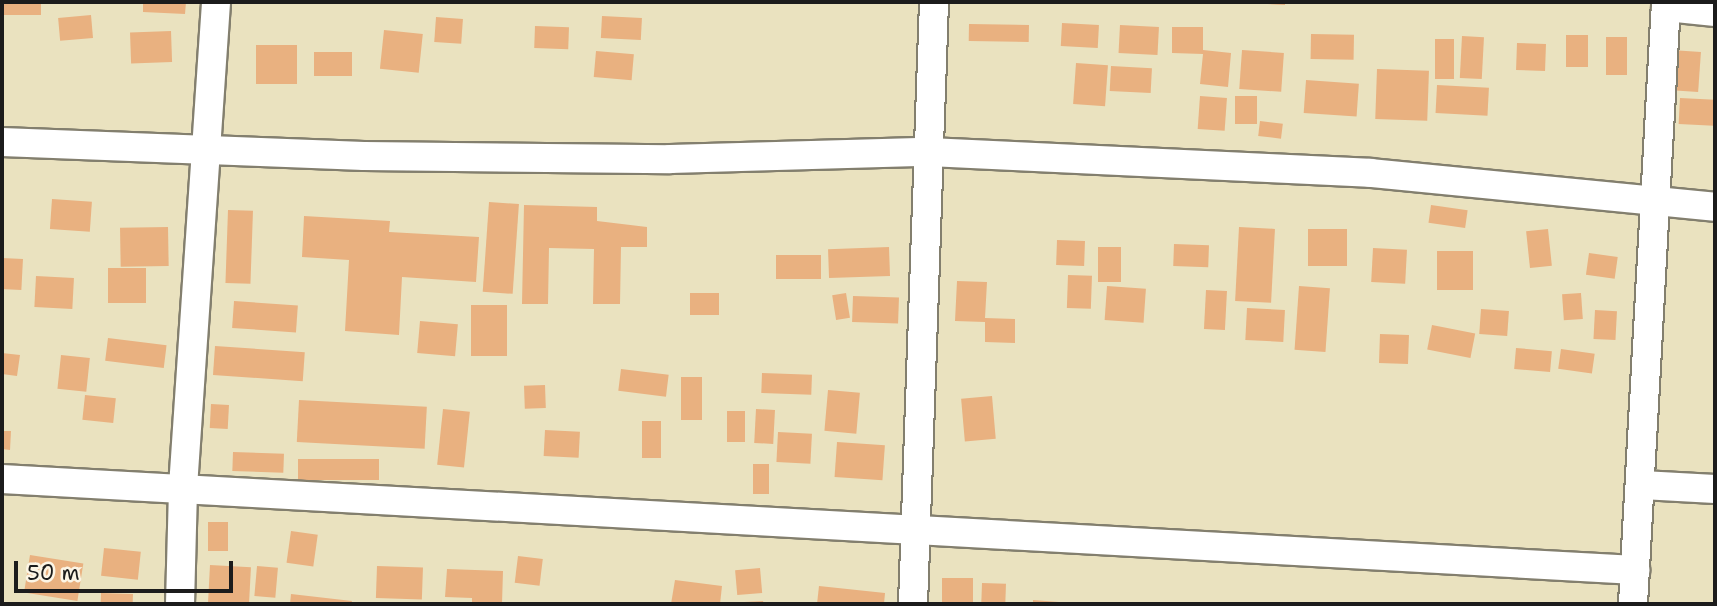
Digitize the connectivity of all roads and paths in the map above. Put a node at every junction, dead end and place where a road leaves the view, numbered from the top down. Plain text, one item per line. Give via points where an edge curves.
1 (216, 2) edge
2 (934, 2) edge
3 (1666, 4) edge
4 (1715, 12) edge
5 (2, 142) edge
6 (208, 148) junction
7 (928, 152) junction
8 (1658, 204) junction
9 (1715, 207) edge
10 (2, 479) edge
11 (1642, 485) junction
12 (183, 487) junction
13 (1715, 489) edge
14 (914, 530) junction
15 (1635, 570) junction
16 (180, 604) edge
17 (913, 604) edge
18 (1633, 604) edge

1 - 6 street
2 - 7 street
3 - 4 street
3 - 8 street
5 - 6 street
6 - 7 street via 364,156 657,159
6 - 12 street
7 - 8 street via 1371,173
7 - 14 street
8 - 9 street
8 - 11 street
10 - 12 street
11 - 13 street
11 - 15 street
12 - 14 street
12 - 16 street
14 - 15 street
14 - 17 street
15 - 18 street

